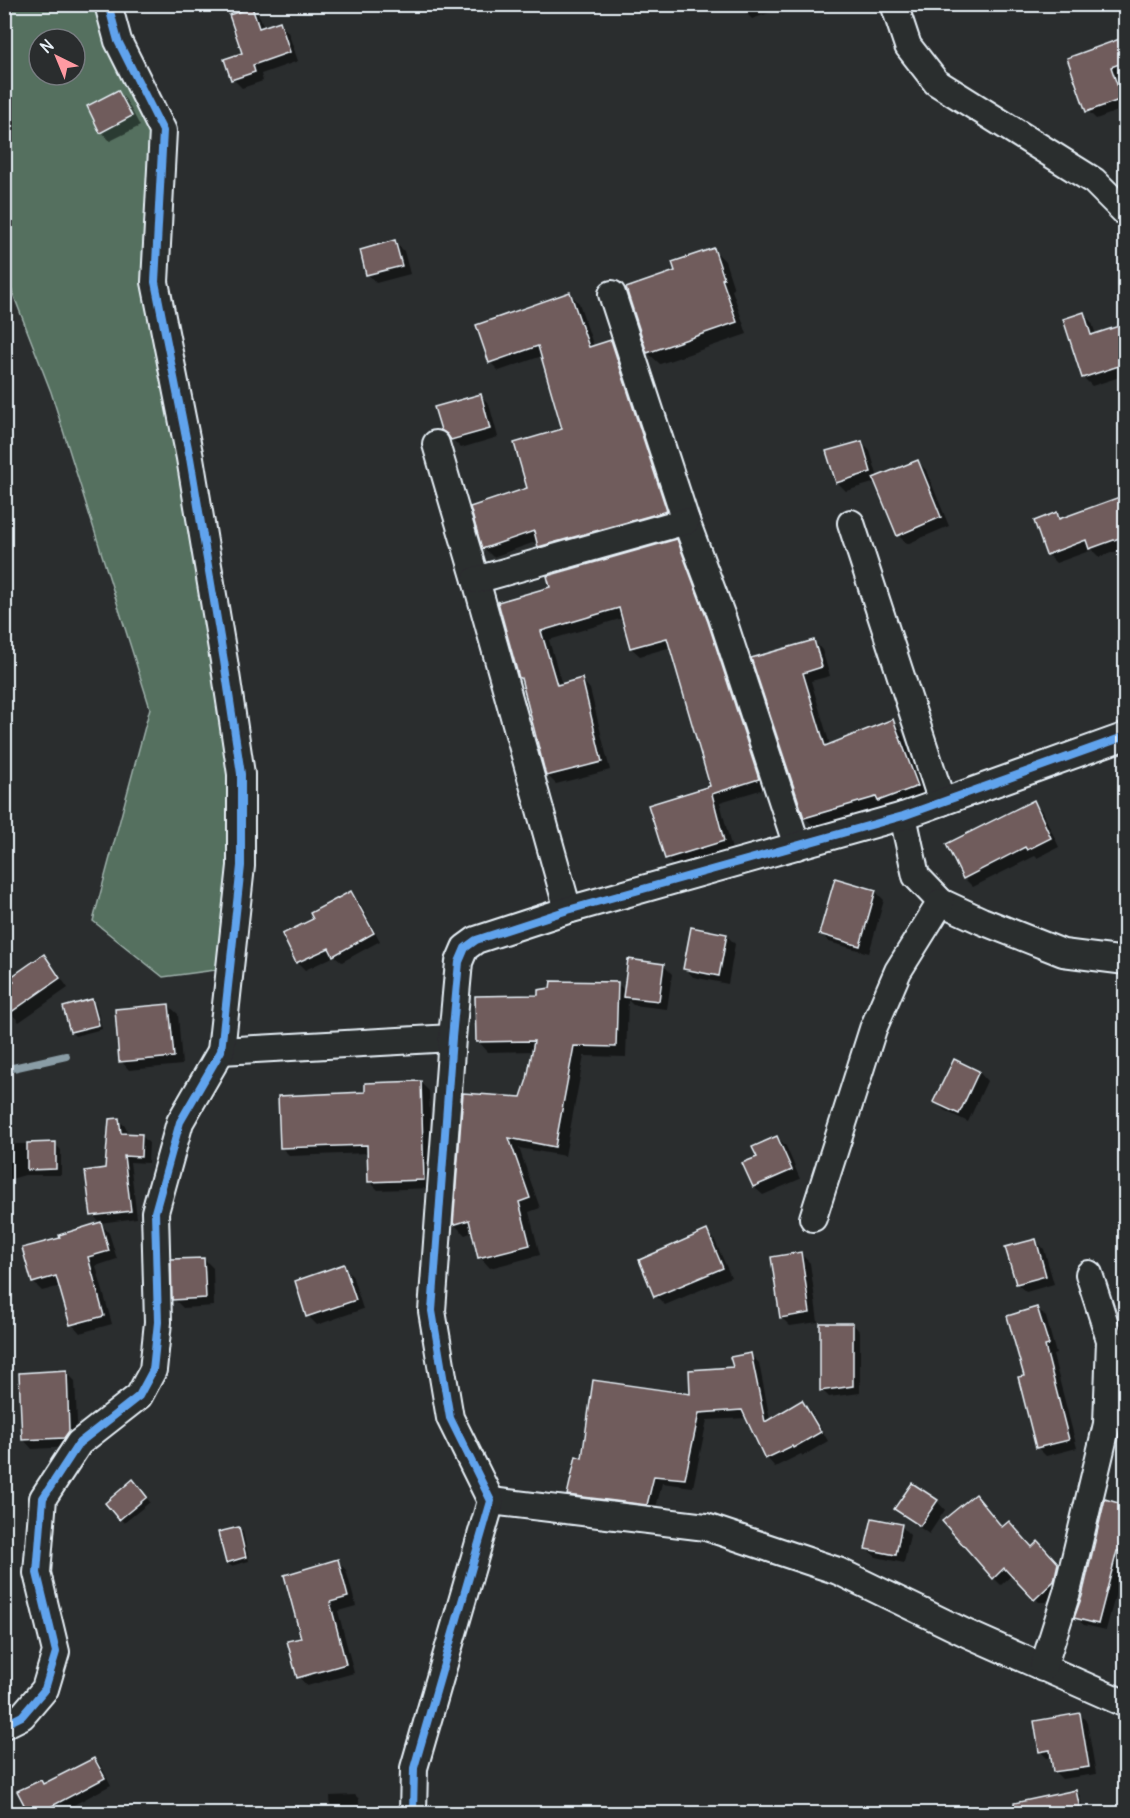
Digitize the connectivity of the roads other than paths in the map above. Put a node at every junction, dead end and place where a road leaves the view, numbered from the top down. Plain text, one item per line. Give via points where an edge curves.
1 (108, 4) edge
2 (894, 4) edge
3 (1125, 213) edge
4 (612, 294) dead end
5 (436, 444) dead end
6 (686, 521) junction
7 (851, 524) dead end
8 (476, 580) junction
9 (1125, 736) edge
10 (942, 802) junction
11 (903, 816) junction
12 (797, 846) junction
13 (941, 902) junction
14 (568, 910) junction
15 (1125, 962) edge
16 (452, 1038) junction
17 (221, 1051) junction
18 (813, 1218) dead end
19 (1089, 1274) dead end
20 (491, 1501) junction
21 (1043, 1668) junction
22 (1125, 1704) edge
23 (4, 1725) edge
24 (412, 1814) edge

1 - 17 street via 118,41 163,131 155,282 190,458 241,774 241,866
2 - 3 street via 908,46 936,82 1094,181
4 - 6 street
5 - 8 street
6 - 8 street
6 - 12 street via 722,617
7 - 10 street
8 - 14 street
9 - 10 street
10 - 11 street
11 - 12 street
11 - 13 street via 916,876
12 - 14 street
13 - 15 street via 1063,953
13 - 18 street via 898,971 873,1029
14 - 16 street via 477,940 465,948 459,962
16 - 17 street
16 - 20 street via 432,1311 450,1419
17 - 23 street via 180,1122 155,1212 158,1322 153,1370 139,1396 80,1443 43,1498 37,1573 56,1652 45,1689 22,1716
19 - 21 street via 1110,1340 1107,1424 1067,1592
20 - 21 street via 706,1527 837,1571
20 - 24 street via 414,1768
21 - 22 street

